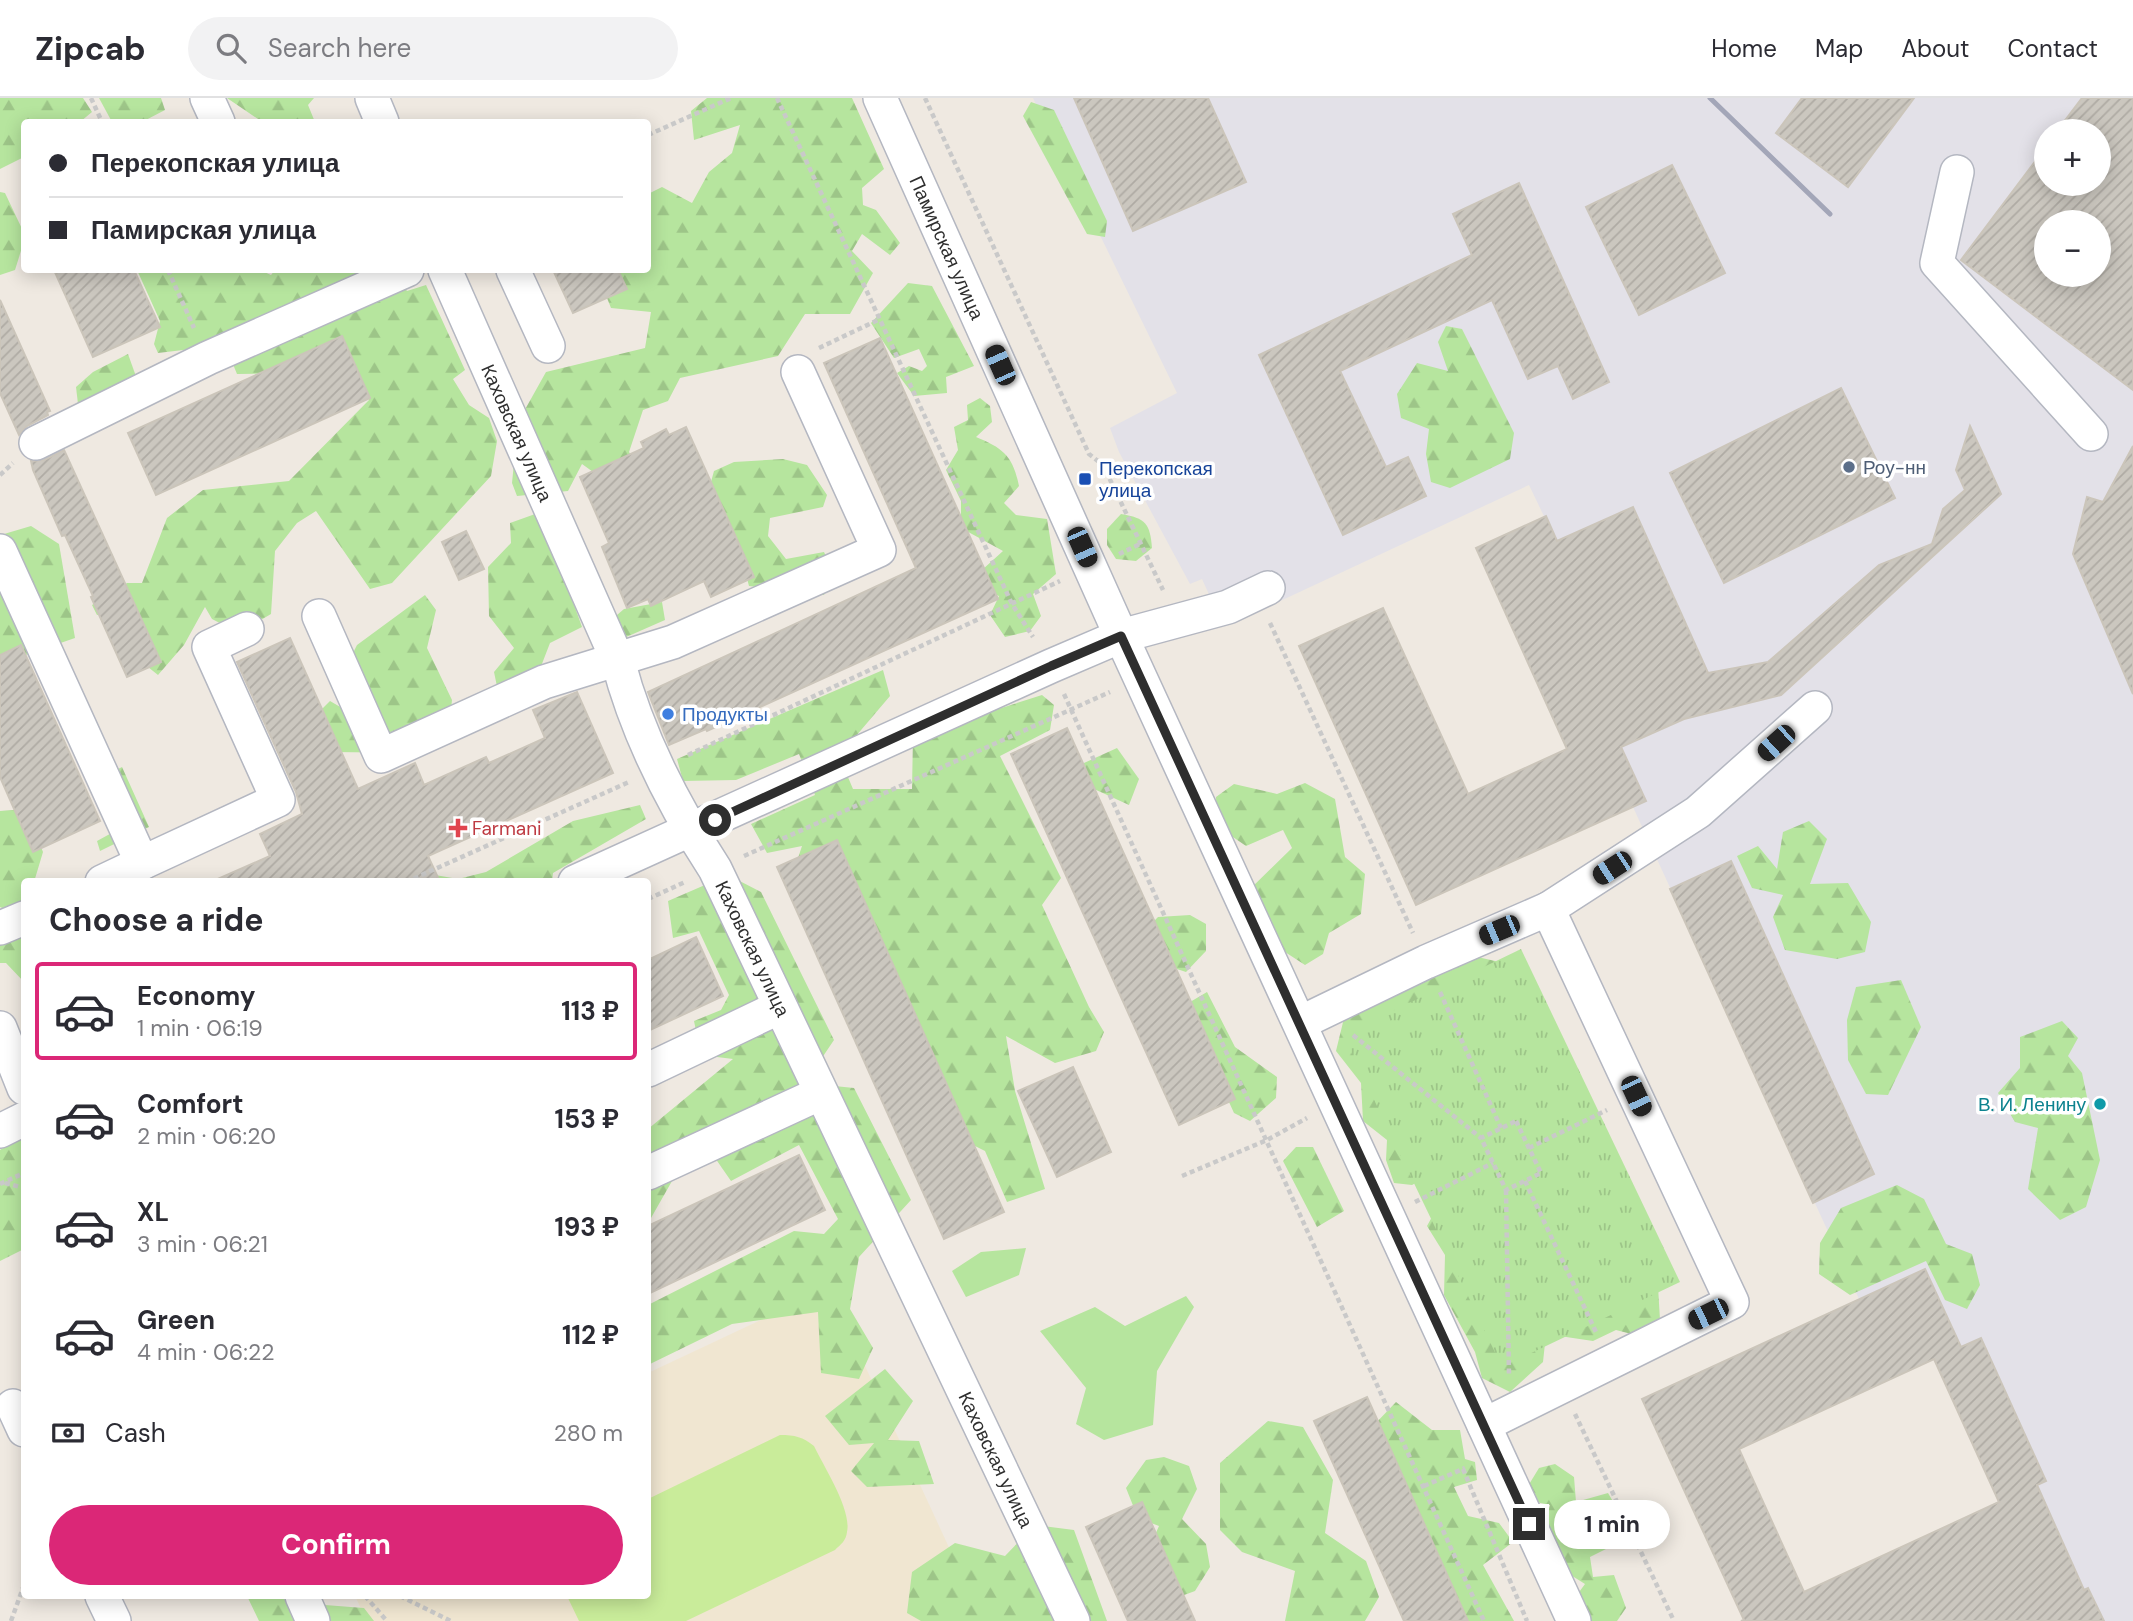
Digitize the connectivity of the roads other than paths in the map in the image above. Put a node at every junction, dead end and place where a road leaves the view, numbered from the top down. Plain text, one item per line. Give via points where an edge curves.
1 (207, 98) edge
2 (372, 98) edge
3 (880, 98) edge
4 (217, 119) edge
5 (381, 119) edge
6 (1957, 172) dead end
7 (400, 273) edge
8 (446, 273) edge
9 (514, 273) edge
10 (548, 346) dead end
11 (799, 372) road end
12 (2091, 433) dead end
13 (36, 443) dead end
14 (0, 551) edge
15 (1262, 591) road end
16 (319, 616) dead end
17 (247, 629) dead end
18 (1121, 636) junction
19 (618, 660) junction
20 (1815, 708) dead end
21 (690, 831) junction
22 (142, 863) junction
23 (110, 878) edge
24 (584, 878) edge
25 (1548, 909) junction
26 (21, 919) edge
27 (0, 928) edge
28 (780, 1007) junction
29 (1312, 1017) junction
30 (0, 1028) edge
31 (651, 1069) edge
32 (21, 1080) edge
33 (821, 1093) junction
34 (21, 1120) edge
35 (0, 1131) edge
36 (651, 1172) edge
37 (1497, 1418) junction
38 (103, 1599) edge
39 (303, 1599) edge
40 (114, 1621) edge
41 (313, 1621) edge
42 (1073, 1621) edge
43 (1574, 1621) edge

1 - 4 street
2 - 5 street
3 - 18 street, Памирская улица
6 - 12 street via 1937,263
7 - 13 street via 208,358
8 - 19 street, Каховская улица
9 - 10 street
11 - 19 street via 878,550 673,642
14 - 22 street
15 - 18 street via 1228,607
16 - 19 street via 381,755 544,682
17 - 22 street via 209,647 278,800
18 - 21 street
18 - 29 street, Памирская улица
19 - 21 street, Каховская улица via 626,692
20 - 25 street via 1698,812
21 - 24 street
21 - 28 street, Каховская улица via 715,869
22 - 23 street
25 - 29 street
25 - 37 street via 1732,1302
26 - 27 street
28 - 31 street
28 - 33 street, Каховская улица
29 - 37 street, Памирская улица via 1336,1103
30 - 32 street
33 - 36 street
33 - 42 street, Каховская улица
34 - 35 street
37 - 43 street, Памирская улица
38 - 40 street
39 - 41 street

